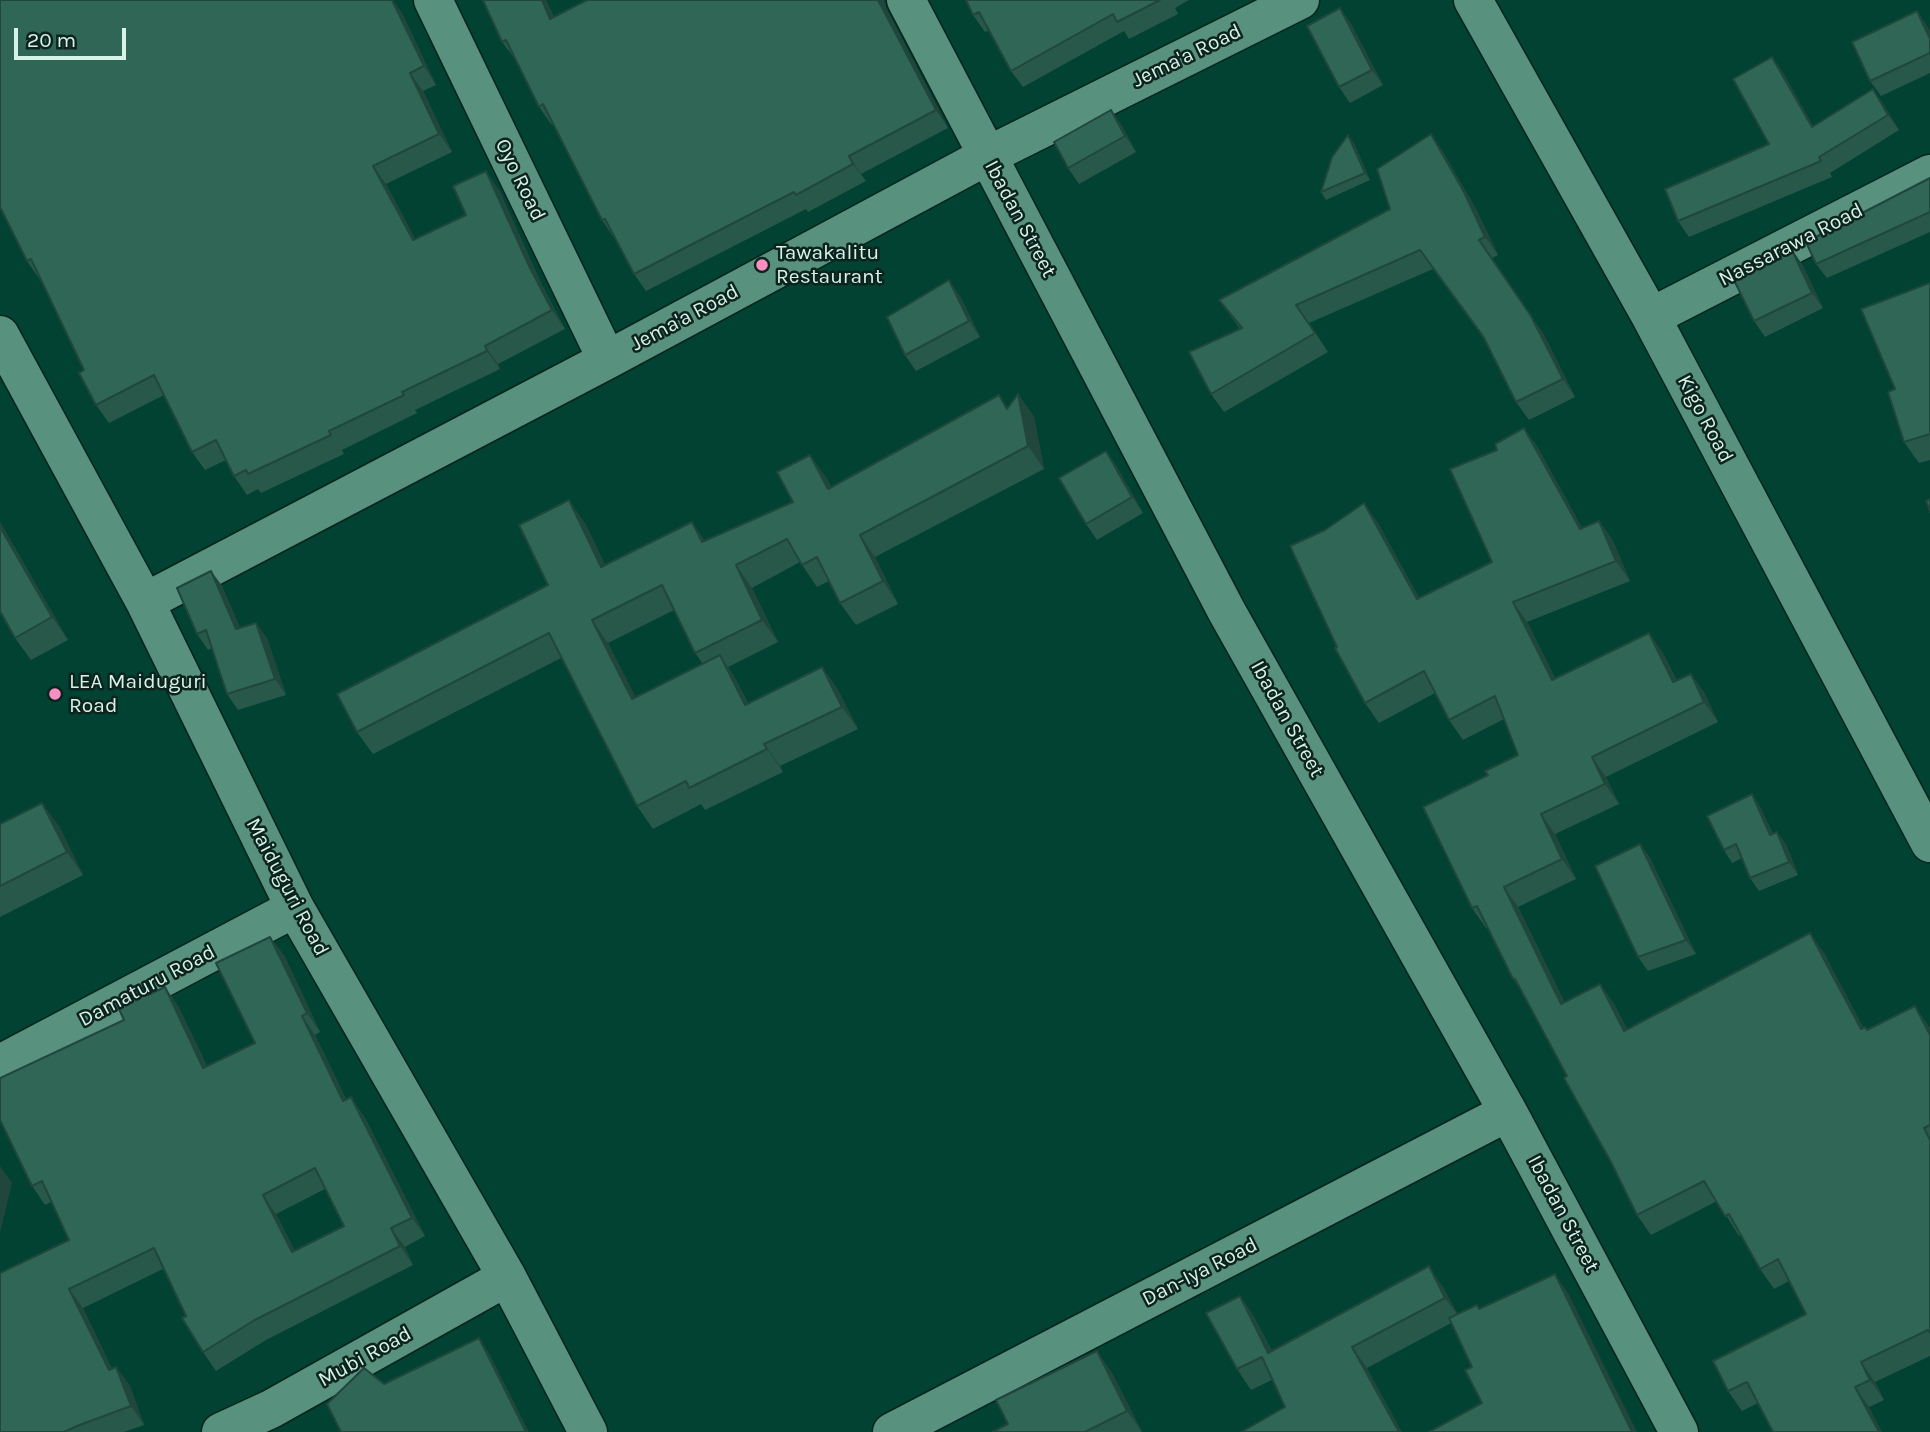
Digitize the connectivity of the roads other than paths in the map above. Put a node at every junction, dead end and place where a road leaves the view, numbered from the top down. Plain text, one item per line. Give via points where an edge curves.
1 (433, 0) edge
2 (906, 0) edge
3 (1300, 0) edge
4 (1473, 0) edge
5 (987, 156) junction
6 (1930, 173) edge
7 (1651, 317) junction
8 (0, 335) edge
9 (607, 360) junction
10 (145, 602) junction
11 (1930, 843) edge
12 (295, 908) junction
13 (0, 1064) edge
14 (1508, 1112) junction
15 (507, 1277) junction
16 (277, 1421) edge
17 (221, 1432) edge
18 (588, 1432) edge
19 (892, 1432) edge
20 (1679, 1432) edge

1 - 9 street, Oyo Road
2 - 5 street, Ibadan Street
3 - 5 street, Jema'a Road
4 - 7 street, Kigo Road
5 - 9 street, Jema'a Road
5 - 14 street, Ibadan Street via 1227,612
6 - 7 street, Nassarawa Road
7 - 11 street, Kigo Road
8 - 10 street, Maiduguri Road
9 - 10 street, Jema'a Road
10 - 12 street, Maiduguri Road
12 - 13 street, Damaturu Road
12 - 15 street, Maiduguri Road
14 - 19 street, Dan-Iya Road
14 - 20 street, Ibadan Street
15 - 16 street, Mubi Road
15 - 18 street, Maiduguri Road
16 - 17 street, Mubi Road

